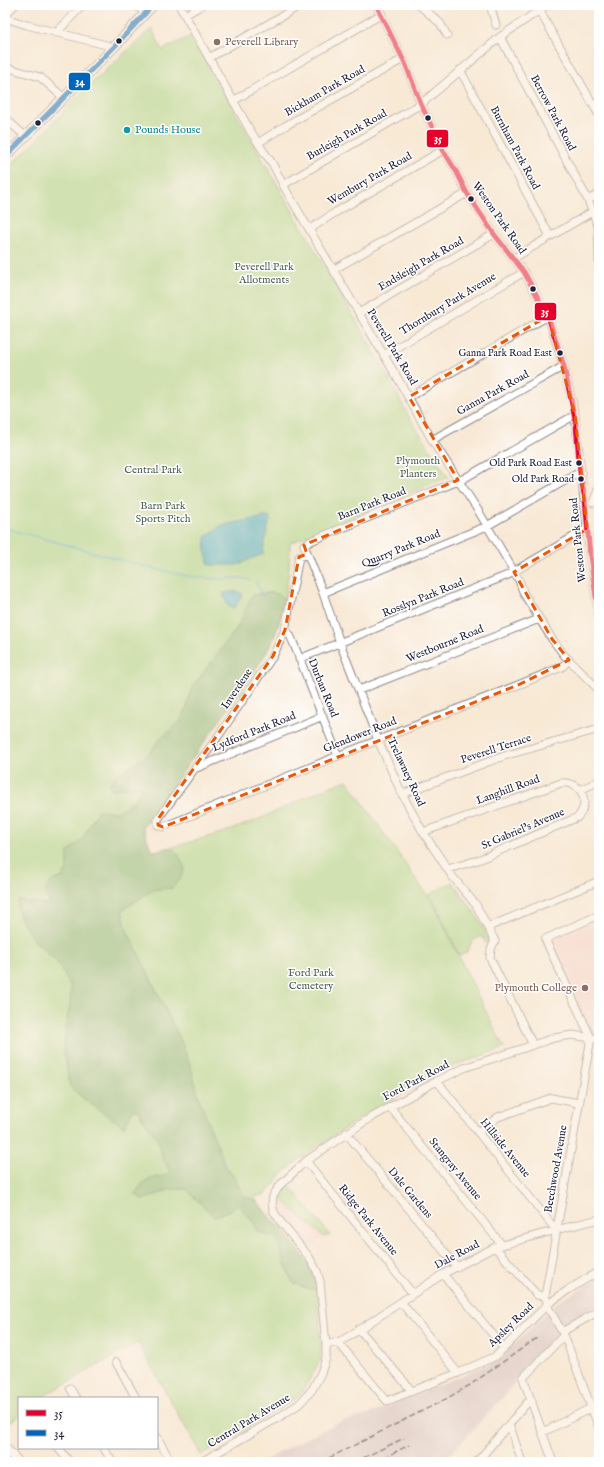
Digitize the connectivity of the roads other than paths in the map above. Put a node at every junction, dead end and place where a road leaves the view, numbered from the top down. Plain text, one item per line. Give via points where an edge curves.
1 (15, 5) edge
2 (83, 5) edge
3 (136, 5) edge
4 (153, 5) edge
5 (161, 5) edge
6 (179, 5) edge
7 (202, 5) edge
8 (301, 5) edge
9 (376, 5) edge
10 (419, 5) edge
11 (490, 5) edge
12 (547, 5) edge
13 (539, 10) junction
14 (145, 12) junction
15 (382, 14) junction
16 (185, 15) junction
17 (5, 17) edge
18 (496, 25) dead end
19 (56, 33) junction
20 (126, 35) junction
21 (447, 35) dead end
22 (500, 37) junction
23 (114, 47) junction
24 (209, 58) junction
25 (403, 59) junction
26 (5, 68) edge
27 (460, 70) junction
28 (63, 97) junction
29 (233, 101) junction
30 (421, 104) junction
31 (599, 115) edge
32 (5, 118) edge
33 (25, 136) junction
34 (258, 143) junction
35 (443, 150) junction
36 (5, 157) edge
37 (284, 185) junction
38 (467, 193) junction
39 (599, 194) edge
40 (588, 200) junction
41 (592, 212) junction
42 (310, 229) junction
43 (494, 234) junction
44 (550, 236) junction
45 (514, 258) junction
46 (599, 266) edge
47 (333, 270) junction
48 (524, 272) junction
49 (359, 313) junction
50 (548, 316) junction
51 (384, 355) junction
52 (564, 366) junction
53 (408, 397) junction
54 (575, 416) junction
55 (432, 440) junction
56 (580, 472) junction
57 (458, 480) junction
58 (599, 487) edge
59 (596, 502) edge
60 (585, 506) junction
61 (487, 526) junction
62 (588, 529) junction
63 (307, 554) junction
64 (514, 572) junction
65 (323, 593) junction
66 (599, 614) edge
67 (539, 619) junction
68 (285, 630) junction
69 (340, 643) junction
70 (299, 659) junction
71 (569, 660) junction
72 (359, 690) junction
73 (599, 690) edge
74 (323, 716) junction
75 (599, 729) edge
76 (378, 740) junction
77 (338, 756) junction
78 (193, 769) junction
79 (599, 781) edge
80 (580, 790) junction
81 (402, 794) junction
82 (158, 826) joint
83 (423, 832) junction
84 (448, 869) junction
85 (599, 881) edge
86 (599, 916) edge
87 (488, 927) junction
88 (591, 1038) junction
89 (599, 1039) edge
90 (533, 1044) junction
91 (437, 1081) junction
92 (579, 1103) junction
93 (390, 1107) junction
94 (478, 1132) junction
95 (346, 1133) junction
96 (306, 1161) junction
97 (272, 1201) joint
98 (599, 1219) edge
99 (556, 1230) junction
100 (499, 1246) junction
101 (457, 1267) junction
102 (599, 1271) edge
103 (443, 1274) junction
104 (414, 1294) junction
105 (541, 1296) junction
106 (401, 1302) junction
107 (549, 1307) junction
108 (599, 1311) edge
109 (359, 1330) junction
110 (562, 1332) junction
111 (338, 1342) junction
112 (326, 1345) junction
113 (504, 1348) junction
114 (116, 1362) dead end
115 (458, 1373) junction
116 (70, 1388) dead end
117 (412, 1391) junction
118 (75, 1397) edge
119 (135, 1397) edge
120 (532, 1401) junction
121 (596, 1406) edge
122 (509, 1424) junction
123 (599, 1428) edge
124 (543, 1432) junction
125 (158, 1439) edge
126 (5, 1448) edge
127 (59, 1449) edge
128 (105, 1449) edge
129 (18, 1462) edge
130 (70, 1462) edge
131 (112, 1462) edge
132 (171, 1462) edge
133 (201, 1462) edge
134 (477, 1462) edge
135 (522, 1462) edge
136 (553, 1462) edge

1 - 17 street
2 - 19 street
3 - 14 street
4 - 14 main road
5 - 20 main road
6 - 16 street, Peverell Park Road
7 - 16 street
8 - 24 street
9 - 15 street, Weston Park Road
10 - 21 street via 440,23
11 - 18 street
12 - 13 street, Burleigh Park Road
13 - 22 street, Burleigh Park Road
13 - 31 street
14 - 20 main road
15 - 25 street, Weston Park Road
15 - 29 street
16 - 24 street, Peverell Park Road
17 - 19 street
19 - 23 street
20 - 23 main road
22 - 27 street, Burleigh Park Road
22 - 40 street, Berrow Park Road
23 - 28 main road
24 - 29 street, Peverell Park Road
25 - 30 street, Weston Park Road
25 - 34 street, Bickham Park Road
26 - 28 street via 40,77
27 - 30 street, Burleigh Park Road
27 - 44 street, Burnham Park Road
28 - 33 main road
29 - 34 street, Peverell Park Road
30 - 35 street, Weston Park Road
30 - 37 street, Burleigh Park Road
32 - 33 street
33 - 36 main road
34 - 37 street, Peverell Park Road
35 - 38 street, Weston Park Road
35 - 42 street, Wembury Park Road
37 - 42 street, Peverell Park Road
38 - 43 street, Weston Park Road
38 - 47 street
39 - 40 street
40 - 41 street, Berrow Park Road
41 - 44 street
41 - 46 street, Berrow Park Road via 598,226
42 - 47 street, Peverell Park Road
43 - 45 street, Weston Park Road
43 - 49 street, Endsleigh Park Road
44 - 45 street
45 - 48 street, Weston Park Road
47 - 49 street, Peverell Park Road
48 - 50 street, Weston Park Road
48 - 51 street, Thornbury Park Avenue
49 - 51 street, Peverell Park Road
50 - 52 street, Weston Park Road
50 - 53 street
51 - 53 street, Peverell Park Road
52 - 54 street, Weston Park Road
52 - 55 street, Ganna Park Road
53 - 55 street, Peverell Park Road
54 - 56 street, Weston Park Road
54 - 57 street
55 - 57 street, Peverell Park Road
56 - 60 street, Weston Park Road
56 - 61 street
57 - 61 street, Peverell Park Road
57 - 63 street, Barn Park Road via 313,540 304,545
58 - 59 street
59 - 60 street
60 - 62 street, Weston Park Road
61 - 64 street, Peverell Park Road
61 - 65 street, Quarry Park Road
62 - 64 street, Rosslyn Park Road
62 - 66 street, Weston Park Road
63 - 65 street, Trelawney Road
63 - 68 street, Inverdene via 299,557
64 - 67 street, Peverell Park Road
64 - 69 street, Rosslyn Park Road
65 - 69 street, Trelawney Road
67 - 71 street, Peverell Park Road
67 - 72 street, Westbourne Road
68 - 70 street, Durban Road via 290,635
68 - 78 street, Inverdene via 273,656
69 - 70 street, Rosslyn Park Road
69 - 72 street, Trelawney Road
70 - 74 street, Durban Road
71 - 73 street, Peverell Park Road
71 - 76 street, Glendower Road via 562,667
72 - 76 street, Trelawney Road
74 - 77 street, Durban Road
74 - 78 street, Lydford Park Road
75 - 81 street, Peverell Terrace via 504,756
76 - 77 street, Glendower Road
76 - 81 street, Trelawney Road
77 - 82 street, Glendower Road via 163,827
78 - 82 street, Inverdene via 176,797 158,819
79 - 80 street
80 - 83 street, Langhill Road via 573,784 561,783
80 - 84 street, St Gabriel's Avenue via 584,807 578,817 478,860
81 - 83 street, Trelawney Road
83 - 84 street, Trelawney Road
84 - 87 street, Trelawney Road via 476,905
85 - 87 street
86 - 88 street via 545,939
87 - 90 street, Trelawney Road via 495,941 490,958
88 - 89 street, Ford Park Road
88 - 90 street, Ford Park Road via 572,1035
88 - 92 street, Beechwood Avenue
90 - 91 street, Ford Park Road via 467,1067
91 - 93 street, Ford Park Road
91 - 94 street, Hillside Avenue
92 - 94 street via 552,1098 498,1116
92 - 99 street, Beechwood Avenue
93 - 95 street, Ford Park Road
93 - 100 street, Stangray Avenue
94 - 99 street, Hillside Avenue
95 - 96 street, Ford Park Road
95 - 101 street, Dale Gardens
96 - 97 street, Ford Park Road via 280,1185
96 - 104 street, Ridge Park Avenue
97 - 112 street, Central Park Avenue via 274,1212 317,1271
98 - 99 street, Dale Road
99 - 100 street, Dale Road
99 - 105 street, Beechwood Avenue
100 - 101 street, Dale Road
100 - 105 street, Stangray Avenue
101 - 103 street, Dale Road
102 - 107 street, Apsley Road via 568,1290
103 - 104 street, Dale Road
103 - 113 street
104 - 106 street, Dale Road
105 - 107 street
106 - 109 street, Dale Road
106 - 115 street
107 - 110 street
107 - 113 street, Apsley Road
108 - 110 street
109 - 111 street, Dale Road
109 - 117 street
110 - 120 street via 523,1378
110 - 121 street
111 - 112 street, Dale Road
111 - 117 street, Apsley Road via 387,1401
112 - 133 street, Central Park Avenue via 322,1373 312,1390 299,1404
113 - 115 street, Apsley Road via 490,1359
114 - 119 street
115 - 117 street, Apsley Road
116 - 118 street
120 - 122 street
120 - 124 street
121 - 123 street
121 - 124 street
122 - 134 street
122 - 135 street
124 - 136 street
125 - 132 street
126 - 129 main road
127 - 130 street
128 - 131 street

